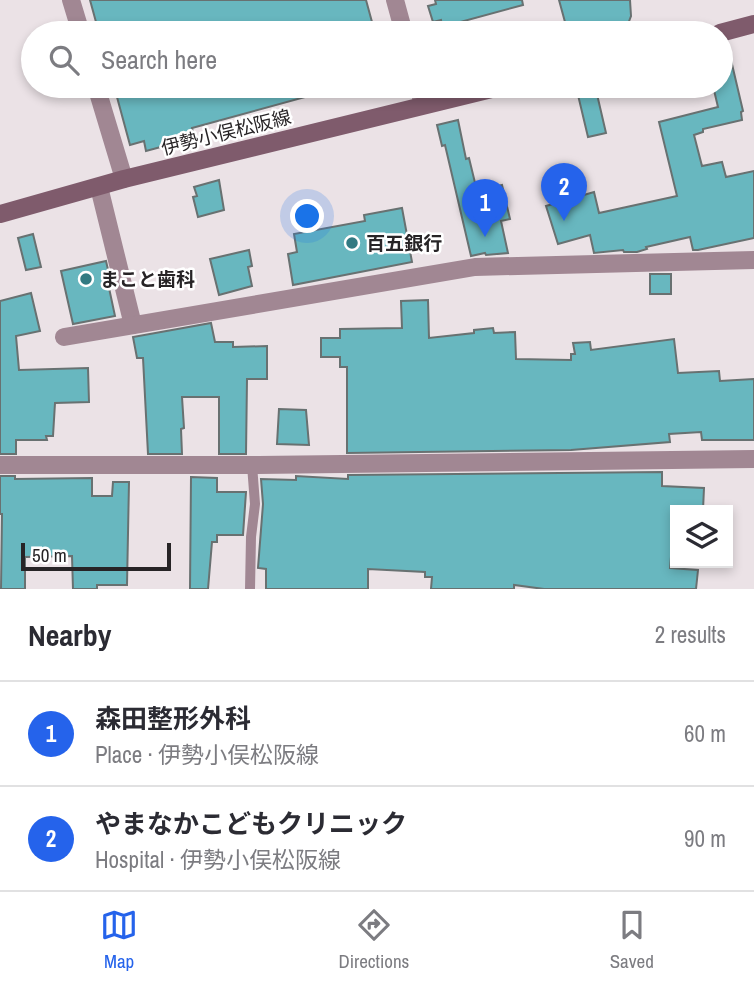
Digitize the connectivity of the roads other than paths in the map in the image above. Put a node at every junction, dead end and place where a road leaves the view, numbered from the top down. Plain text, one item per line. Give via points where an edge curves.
1 (71, 0) edge
2 (395, 0) edge
3 (77, 21) edge
4 (401, 21) edge
5 (754, 24) edge
6 (733, 30) edge
7 (100, 98) edge
8 (422, 98) edge
9 (451, 98) edge
10 (424, 104) junction
11 (124, 179) junction
12 (99, 187) junction
13 (0, 214) edge
14 (754, 260) edge
15 (133, 325) junction
16 (64, 337) dead end
17 (754, 459) edge
18 (0, 465) edge
19 (252, 465) junction
20 (250, 589) edge

1 - 3 street
2 - 4 street
5 - 6 main road
7 - 11 street
8 - 10 street
9 - 10 main road, 伊勢小俣松阪線
10 - 11 main road, 伊勢小俣松阪線
11 - 12 main road, 伊勢小俣松阪線
12 - 13 main road, 伊勢小俣松阪線
12 - 15 street
14 - 15 street via 475,267
15 - 16 street
17 - 19 street
18 - 19 street
19 - 20 lane via 255,503

